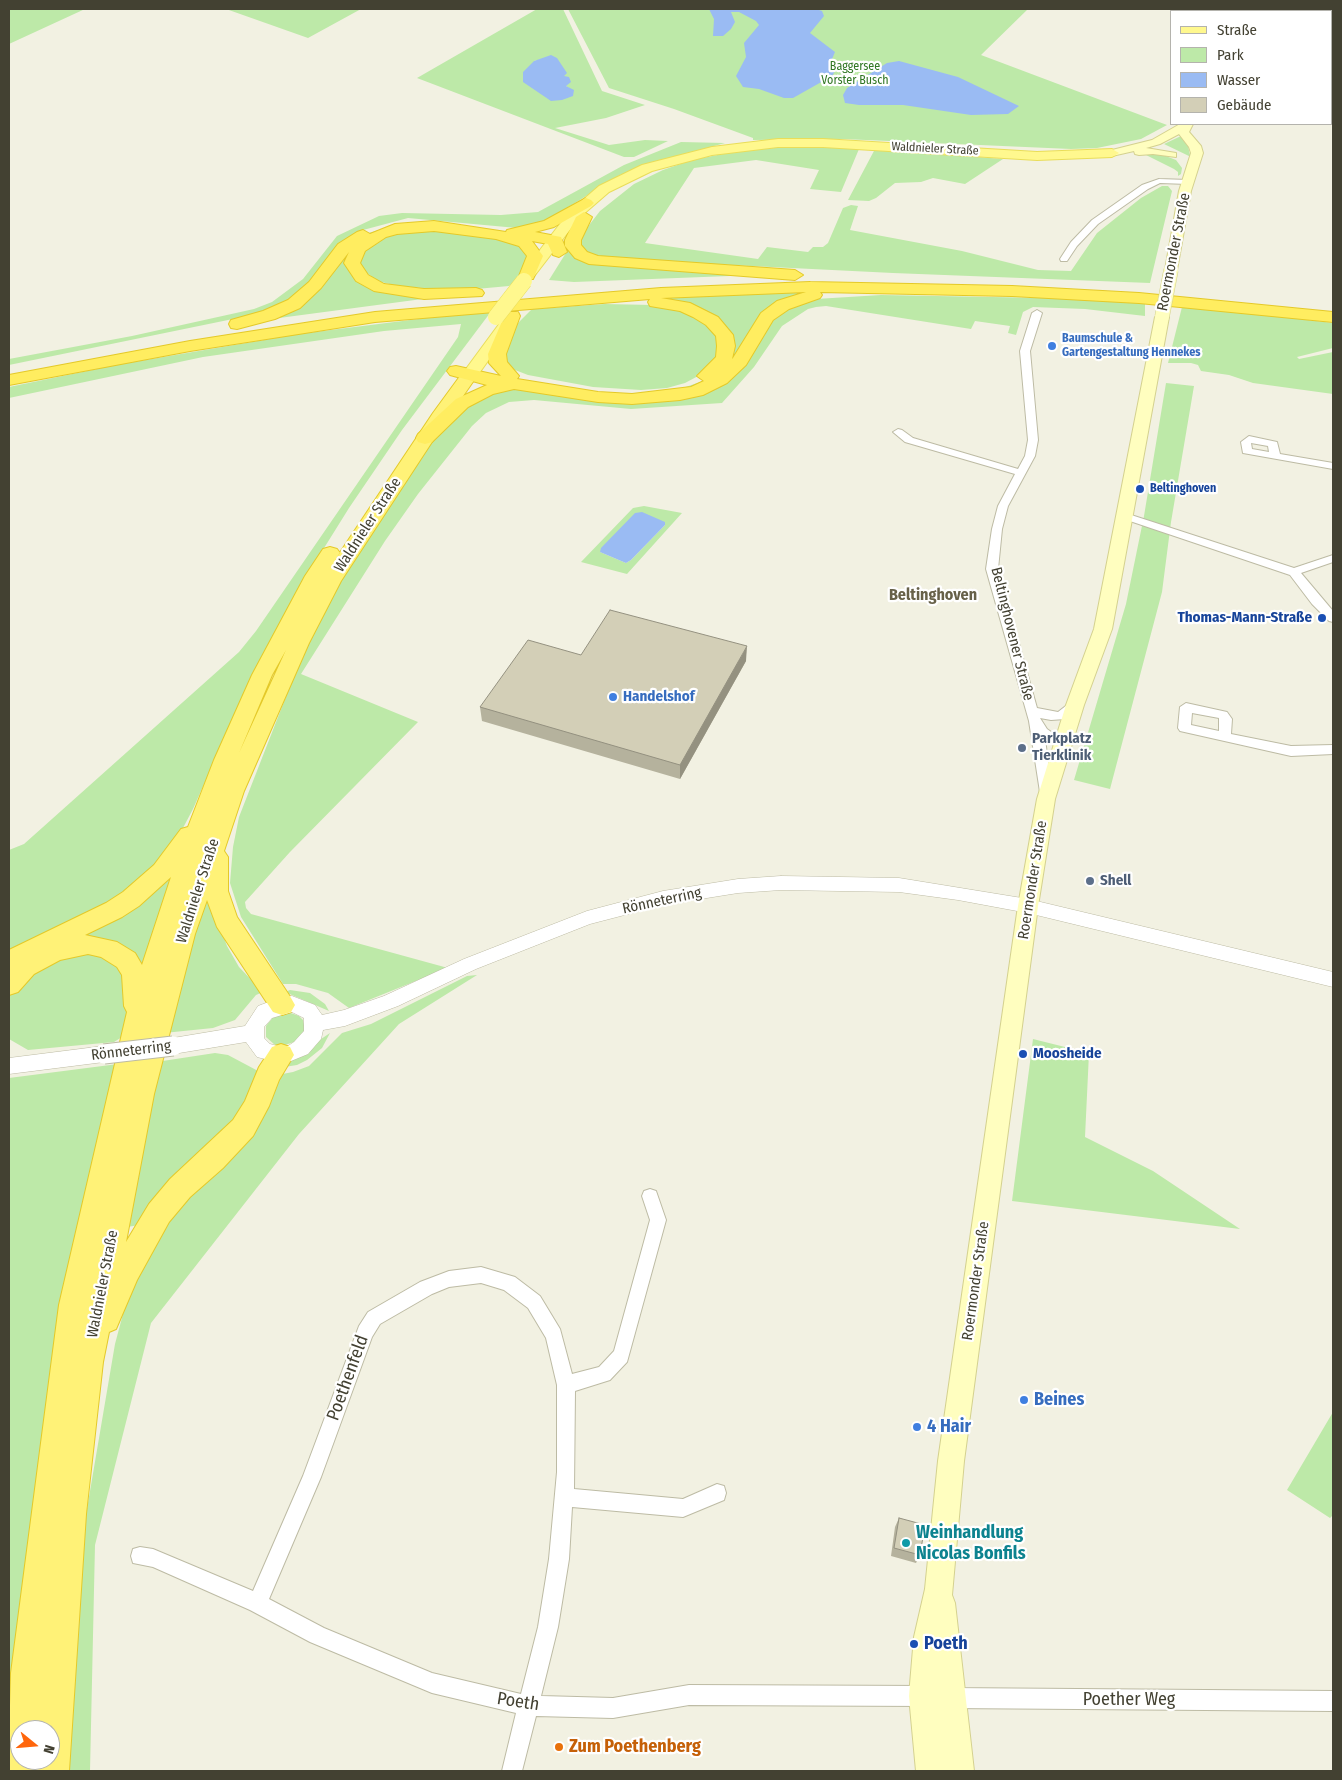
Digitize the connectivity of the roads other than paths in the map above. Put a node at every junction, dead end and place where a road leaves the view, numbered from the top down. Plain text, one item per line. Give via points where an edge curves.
1 (1186, 125) edge
2 (1153, 143) junction
3 (1112, 153) junction
4 (1172, 155) junction
5 (1192, 168) junction
6 (1188, 182) junction
7 (585, 210) junction
8 (501, 231) junction
9 (557, 246) junction
10 (1064, 260) dead end
11 (812, 278) junction
12 (529, 279) junction
13 (921, 288) junction
14 (566, 289) junction
15 (532, 301) junction
16 (1333, 309) edge
17 (505, 311) junction
18 (1038, 313) dead end
19 (1333, 317) edge
20 (155, 342) junction
21 (9, 371) edge
22 (466, 372) junction
23 (9, 380) edge
24 (516, 380) junction
25 (898, 432) dead end
26 (425, 438) junction
27 (1275, 456) dead end
28 (1333, 466) edge
29 (1022, 472) junction
30 (1125, 516) junction
31 (1333, 558) edge
32 (1294, 572) junction
33 (1333, 618) edge
34 (1075, 706) junction
35 (1033, 715) junction
36 (1224, 736) dead end
37 (1062, 744) junction
38 (1333, 750) edge
39 (1046, 799) junction
40 (215, 812) junction
41 (1028, 906) junction
42 (9, 966) edge
43 (1333, 980) edge
44 (9, 985) edge
45 (282, 1005) junction
46 (315, 1024) junction
47 (136, 1026) junction
48 (253, 1033) junction
49 (281, 1055) junction
50 (9, 1066) edge
51 (650, 1196) dead end
52 (88, 1362) junction
53 (566, 1385) junction
54 (717, 1493) dead end
55 (564, 1497) junction
56 (140, 1556) dead end
57 (939, 1589) junction
58 (257, 1603) junction
59 (924, 1696) junction
60 (953, 1699) junction
61 (1333, 1701) edge
62 (528, 1706) junction
63 (24, 1720) edge
64 (51, 1771) edge
65 (512, 1771) edge
66 (931, 1771) edge
67 (959, 1771) edge

1 - 2 main road, Waldnieler Straße
1 - 5 main road, Roermonder Straße via 1183,132 1197,149
2 - 3 main road, Waldnieler Straße
2 - 4 main road, Roermonder Straße
2 - 5 main road via 1183,156
3 - 4 main road via 1149,151
3 - 7 main road, Waldnieler Straße via 1037,156 778,143 730,148 681,158 631,180
4 - 6 main road, Roermonder Straße via 1184,167
5 - 6 main road, Roermonder Straße
6 - 10 street via 1166,180 1145,186 1095,222
6 - 30 main road, Roermonder Straße, bridge
7 - 8 highway via 537,228
7 - 9 main road, Waldnieler Straße
7 - 11 highway via 573,246 590,259 785,273
8 - 9 highway
8 - 20 highway via 424,222 370,231 344,247 315,285 282,310 254,320
9 - 12 main road, Waldnieler Straße
11 - 14 highway
11 - 16 highway via 1047,284 1146,290
12 - 14 highway via 535,256 524,243 443,226 410,227 380,234 358,248 352,264 370,284 408,292
12 - 15 main road, Waldnieler Straße
12 - 17 main road, Waldnieler Straße, bridge
13 - 15 highway via 735,290
13 - 19 highway via 1139,298
13 - 24 highway via 828,293 794,300 774,311 763,322 732,371 712,384 680,395 654,399 612,398
14 - 20 highway via 361,311
15 - 17 main road, Waldnieler Straße
15 - 23 highway via 300,328
15 - 24 highway via 648,301 684,307 706,317 720,330 726,340 724,358 714,371 697,382 674,390 645,394
17 - 22 main road, Waldnieler Straße
17 - 24 highway via 498,363
18 - 29 street, Beltinghovener Straße via 1025,351 1034,440
20 - 21 highway
22 - 24 highway
22 - 26 highway, Waldnieler Straße
22 - 40 highway, Waldnieler Straße via 398,450 315,576 262,675
24 - 26 highway via 474,396 456,407
25 - 29 street via 909,440
26 - 40 highway, Waldnieler Straße via 331,581
27 - 28 street
29 - 35 street, Beltinghovener Straße via 1003,506 992,569
30 - 32 street
30 - 34 main road, Roermonder Straße via 1103,629
31 - 32 street
32 - 33 street
34 - 35 street, Beltinghovener Straße via 1061,716
34 - 37 main road, Roermonder Straße
35 - 37 street, Beltinghovener Straße via 1043,732
35 - 39 street, Beltinghovener Straße via 1044,768
36 - 38 street via 1291,751
37 - 39 main road, Roermonder Straße
39 - 41 main road, Roermonder Straße
40 - 42 highway via 149,884 131,899 38,946
40 - 45 highway via 216,890 226,920
40 - 47 highway, Waldnieler Straße via 164,929
40 - 52 highway, Waldnieler Straße via 141,1094
41 - 43 street
41 - 46 street, Rönneterring via 898,885 806,882 738,886 663,898 587,918 345,1018
41 - 57 main road, Roermonder Straße via 951,1462
44 - 47 highway via 25,967 70,946 88,944 108,949 126,960 134,974
45 - 46 street via 292,1004 308,1010
45 - 48 street via 265,1012
46 - 49 street via 314,1033 301,1048
47 - 63 highway, Waldnieler Straße via 74,1305
48 - 49 street via 258,1047 264,1052
48 - 50 street, Rönneterring, bridge
49 - 52 highway via 268,1074 256,1106 243,1128 180,1188 143,1238
51 - 53 street via 658,1220 621,1356 604,1374
52 - 64 highway, Waldnieler Straße via 68,1543
53 - 55 street, Poethenfeld
53 - 58 street, Poethenfeld via 549,1325 534,1302 509,1284 481,1275 449,1279 426,1288 374,1318 364,1332 312,1477
54 - 55 street via 683,1508
55 - 62 street, Poethenfeld via 559,1559 548,1627
56 - 58 street, Poeth via 153,1558
57 - 59 main road, Roermonder Straße via 928,1636
57 - 60 main road, Roermonder Straße
58 - 62 street, Poeth via 317,1635 432,1683
59 - 60 street, Poether Weg
59 - 62 street, Poeth via 689,1695 613,1708
59 - 66 main road, Roermonder Straße
60 - 61 street, Poether Weg
60 - 67 main road, Roermonder Straße
62 - 65 street, Poethenfeld

